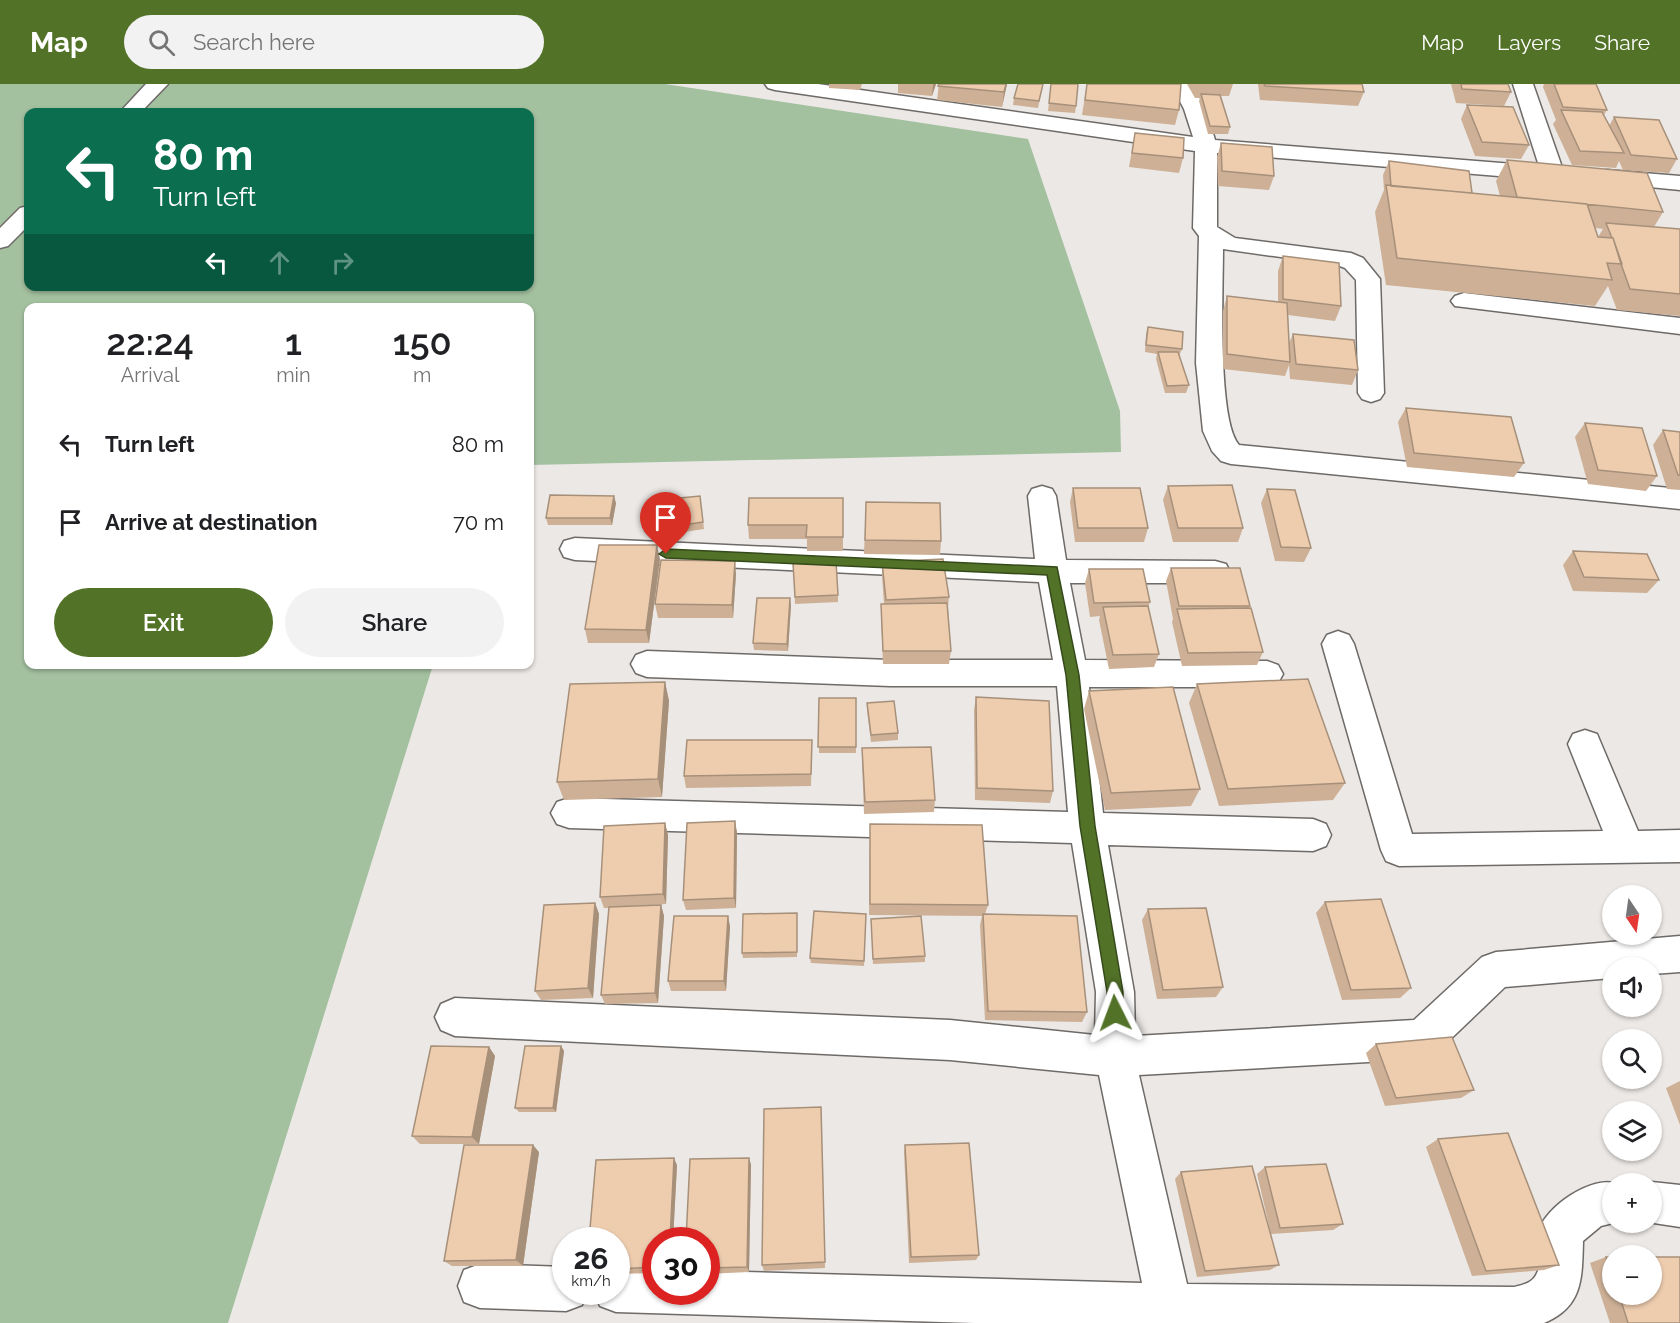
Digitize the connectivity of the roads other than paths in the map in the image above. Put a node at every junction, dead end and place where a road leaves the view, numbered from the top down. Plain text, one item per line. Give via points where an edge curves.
1 (158, 84) edge
2 (778, 84) edge
3 (1181, 84) edge
4 (1523, 84) edge
5 (134, 108) edge
6 (1206, 146) junction
7 (1553, 173) junction
8 (1680, 183) edge
9 (24, 217) edge
10 (1211, 236) junction
11 (0, 241) edge
12 (1464, 301) edge
13 (1680, 326) edge
14 (1371, 393) dead end
15 (1042, 496) dead end
16 (1680, 499) edge
17 (575, 549) dead end
18 (1052, 571) junction
19 (1235, 572) edge
20 (1338, 644) dead end
21 (647, 664) dead end
22 (1267, 674) dead end
23 (1072, 675) junction
24 (1585, 744) dead end
25 (569, 813) dead end
26 (1087, 826) junction
27 (1313, 835) dead end
28 (1680, 846) edge
29 (1627, 847) junction
30 (1680, 954) edge
31 (455, 1017) dead end
32 (1115, 1057) junction
33 (1602, 1204) edge
34 (1662, 1204) edge
35 (1680, 1206) edge
36 (480, 1286) dead end
37 (552, 1289) edge
38 (720, 1295) edge
39 (1171, 1314) edge

1 - 5 street
2 - 6 street
3 - 6 street via 1195,109
4 - 7 street
6 - 7 street
6 - 10 street via 1205,228
7 - 8 street
9 - 11 street
10 - 14 street via 1234,245 1342,258 1361,269 1368,279
10 - 16 street via 1209,363 1221,444 1231,454
12 - 13 street
15 - 18 street
17 - 18 street
18 - 19 street
18 - 23 street
20 - 29 street via 1399,850
21 - 23 street
22 - 23 street
23 - 26 street
24 - 29 street
25 - 26 street
26 - 27 street
26 - 32 street via 1115,992
28 - 29 street
30 - 32 street via 1496,970 1422,1039
31 - 32 street via 950,1040
32 - 39 street
33 - 39 street via 1592,1206 1562,1231 1560,1281 1542,1301 1514,1310
34 - 35 street
36 - 37 street
38 - 39 street

